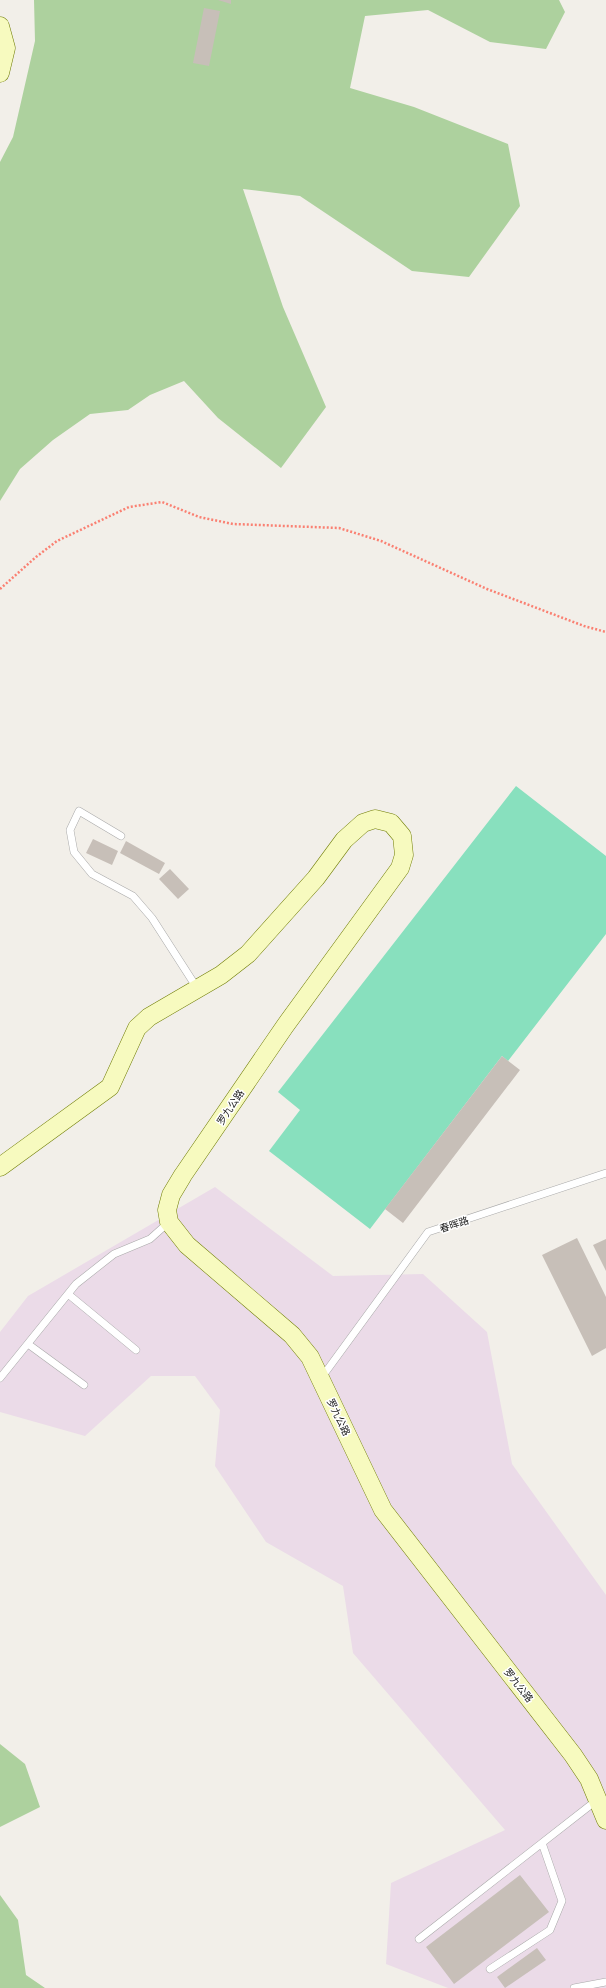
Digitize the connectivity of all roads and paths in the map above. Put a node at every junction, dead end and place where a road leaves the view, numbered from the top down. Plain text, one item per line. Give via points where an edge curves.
1 (0, 26) edge
2 (0, 73) edge
3 (0, 589) edge
4 (606, 632) edge
5 (121, 836) dead end
6 (198, 989) junction
7 (0, 1167) edge
8 (606, 1173) edge
9 (169, 1222) junction
10 (68, 1294) junction
11 (28, 1344) junction
12 (136, 1350) dead end
13 (0, 1378) edge
14 (320, 1378) junction
15 (84, 1385) dead end
16 (598, 1799) junction
17 (606, 1820) edge
18 (542, 1843) junction
19 (419, 1939) dead end
20 (490, 1969) dead end
21 (606, 1982) edge
22 (574, 1988) edge

1 - 2 street via 6,48
3 - 4 path via 58,541 129,507 162,502 199,517 233,524 339,528 381,541 487,590
5 - 6 lane via 79,810 70,830 74,852 92,874 133,896 152,918
6 - 7 street, 罗九公路 via 137,1028 110,1087
6 - 9 street, 罗九公路 via 248,954 316,878 344,840 363,823 375,819 391,822 402,836 404,855 400,868 285,1026 183,1175 171,1195 167,1210
8 - 14 lane, 春晖路 via 428,1232
9 - 10 lane via 150,1238 114,1254 76,1284
9 - 14 street, 罗九公路 via 187,1245 292,1335 310,1357
10 - 11 lane
10 - 12 lane
11 - 13 lane
11 - 15 lane
14 - 16 street, 罗九公路 via 383,1510 573,1755 589,1779
16 - 17 street, 罗九公路
16 - 18 lane
18 - 19 lane
18 - 20 lane via 562,1901 550,1930
21 - 22 lane

